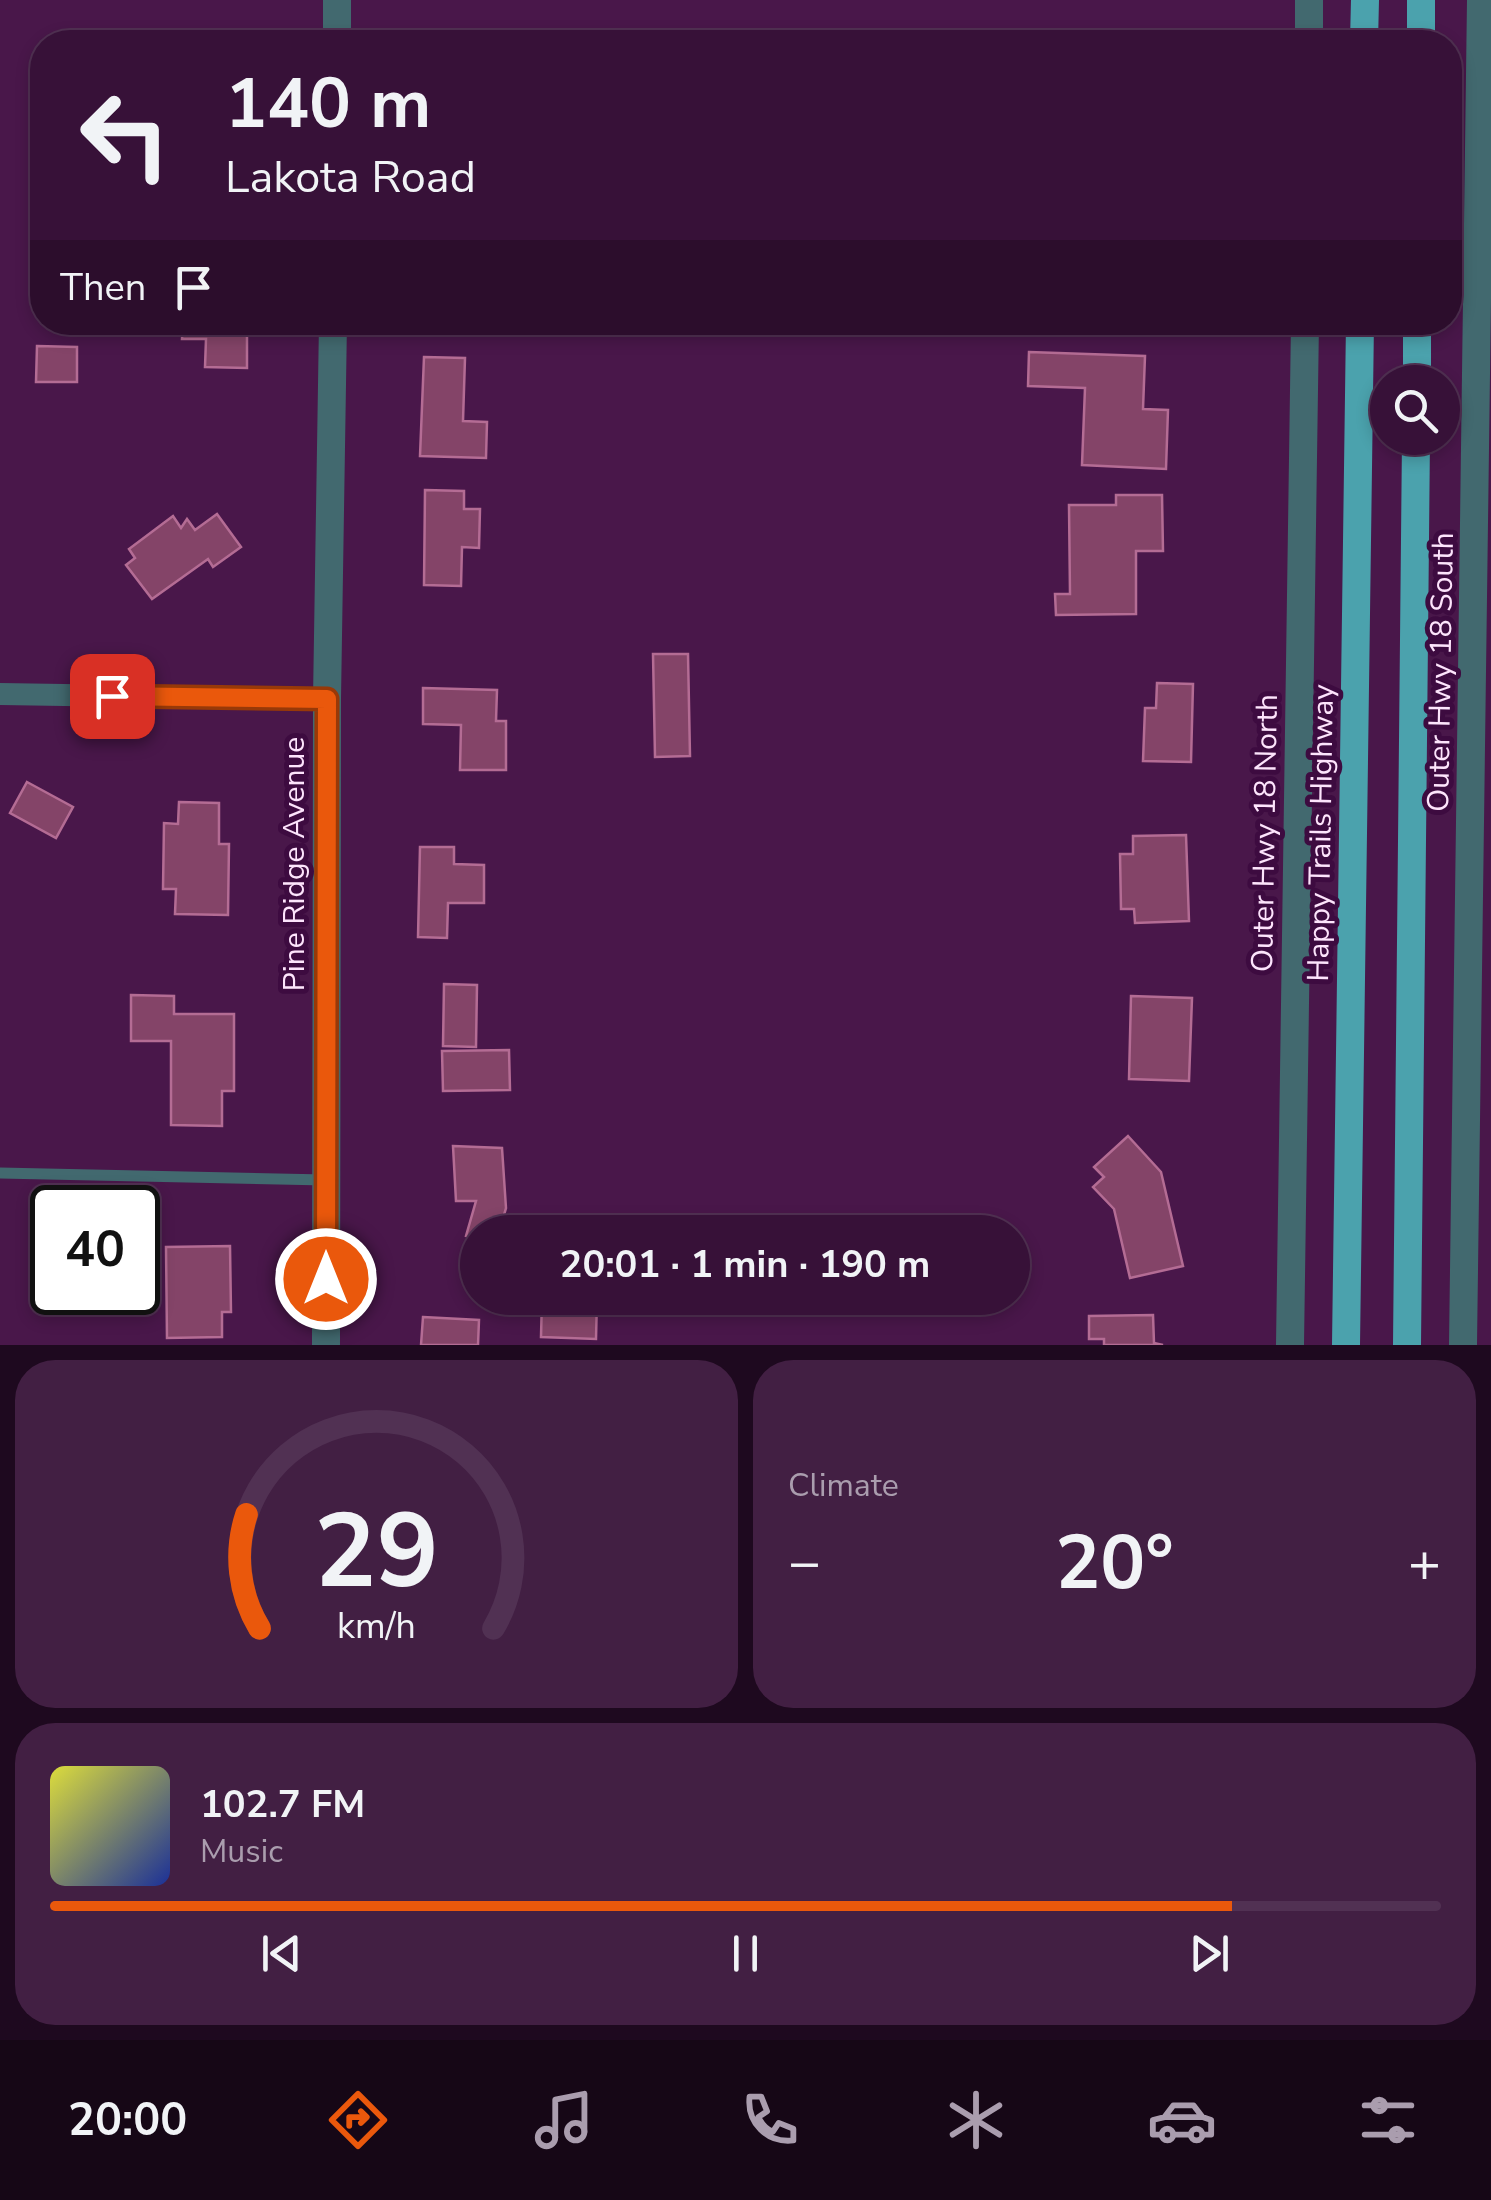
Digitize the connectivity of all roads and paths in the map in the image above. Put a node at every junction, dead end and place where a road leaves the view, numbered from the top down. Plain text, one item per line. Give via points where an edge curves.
1 (337, 0) edge
2 (1310, 0) edge
3 (1365, 0) edge
4 (1422, 0) edge
5 (1481, 0) edge
6 (336, 30) edge
7 (1309, 30) edge
8 (1364, 30) edge
9 (1421, 30) edge
10 (333, 335) edge
11 (1305, 335) edge
12 (1360, 335) edge
13 (1418, 335) edge
14 (1417, 365) edge
15 (1416, 455) edge
16 (0, 694) edge
17 (327, 699) junction
18 (0, 1173) edge
19 (326, 1180) junction
20 (326, 1345) edge
21 (1290, 1345) edge
22 (1346, 1345) edge
23 (1407, 1345) edge
24 (1464, 1345) edge

1 - 6 street
2 - 7 street
3 - 8 main road
4 - 9 main road
5 - 24 street, Outer Hwy 18 South
10 - 17 street, Pine Ridge Avenue
11 - 21 street, Outer Hwy 18 North
12 - 22 main road, Happy Trails Highway
13 - 14 main road
15 - 23 main road
16 - 17 street
17 - 19 street, Pine Ridge Avenue
18 - 19 lane
19 - 20 street, Pine Ridge Avenue

